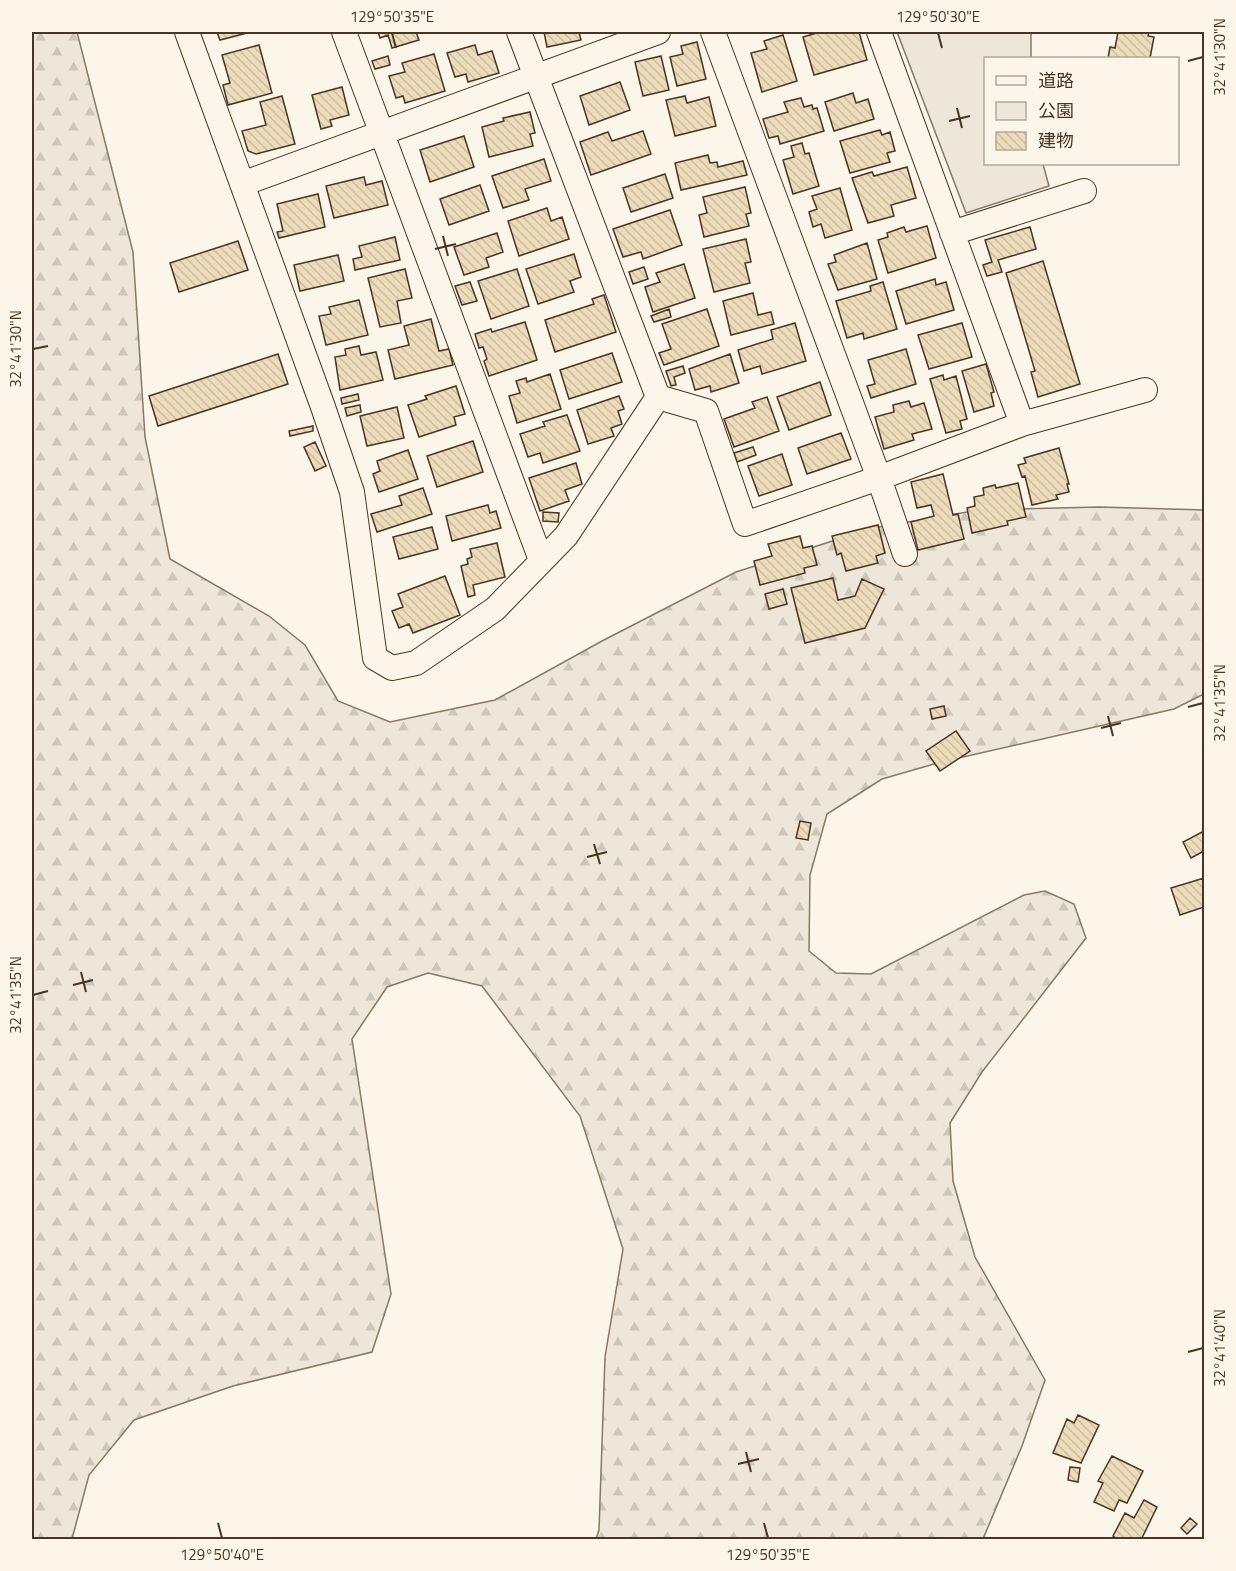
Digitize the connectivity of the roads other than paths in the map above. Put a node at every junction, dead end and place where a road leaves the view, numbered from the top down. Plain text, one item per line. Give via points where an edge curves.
1 (187, 32) edge
2 (344, 32) edge
3 (519, 32) edge
4 (658, 32) edge
5 (713, 32) edge
6 (879, 32) edge
7 (536, 75) junction
8 (382, 134) junction
9 (242, 184) junction
10 (1084, 191) dead end
11 (952, 233) junction
12 (1145, 390) dead end
13 (658, 397) junction
14 (1022, 424) junction
15 (879, 478) junction
16 (904, 555) dead end
17 (541, 560) junction

1 - 9 street
2 - 8 street
3 - 7 street
4 - 7 street
5 - 15 street
6 - 11 street
7 - 8 street
7 - 13 street
8 - 9 street
8 - 17 street
9 - 17 street via 352,492 375,658 392,668 416,663 495,609
10 - 11 street
11 - 14 street
12 - 14 street
13 - 15 street via 706,411 745,524
13 - 17 street via 566,536
14 - 15 street
15 - 16 street

